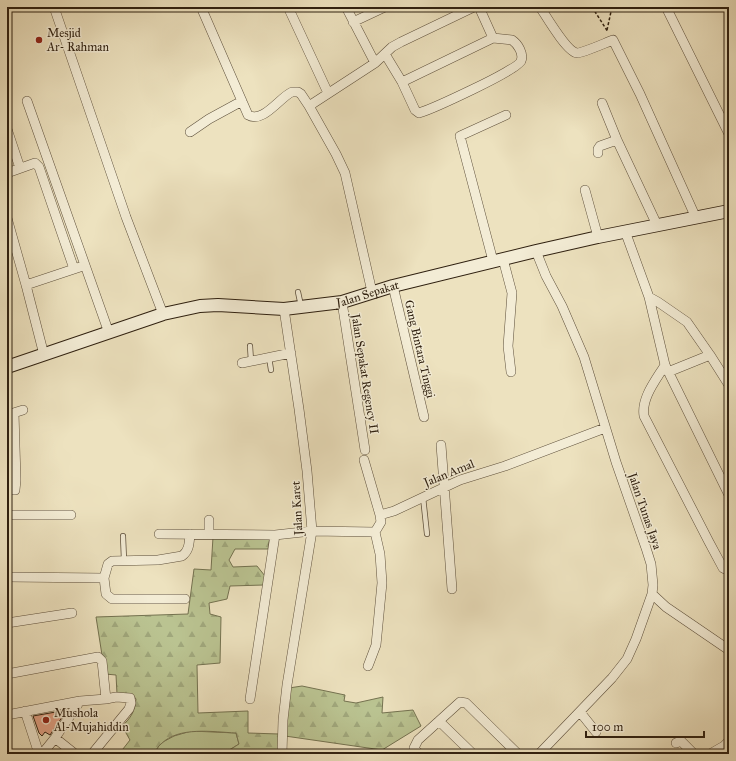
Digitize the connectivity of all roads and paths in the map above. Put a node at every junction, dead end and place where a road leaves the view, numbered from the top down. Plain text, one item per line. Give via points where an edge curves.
1 (54, 7) edge
2 (201, 7) edge
3 (288, 7) edge
4 (346, 7) edge
5 (385, 7) edge
6 (474, 7) edge
7 (479, 7) edge
8 (540, 7) edge
9 (592, 7) edge
10 (612, 7) edge
11 (666, 7) edge
12 (354, 22) junction
13 (493, 38) junction
14 (385, 54) junction
15 (375, 63) junction
16 (402, 82) junction
17 (328, 93) junction
18 (27, 101) dead end
19 (242, 101) junction
20 (602, 103) dead end
21 (309, 106) junction
22 (506, 115) dead end
23 (7, 129) edge
24 (190, 132) dead end
25 (729, 134) edge
26 (617, 140) junction
27 (598, 153) dead end
28 (20, 168) junction
29 (7, 173) edge
30 (585, 190) dead end
31 (729, 211) edge
32 (7, 218) edge
33 (696, 218) junction
34 (657, 225) junction
35 (625, 232) junction
36 (598, 237) junction
37 (536, 251) junction
38 (498, 260) junction
39 (84, 266) junction
40 (74, 269) junction
41 (26, 285) junction
42 (393, 286) junction
43 (298, 292) dead end
44 (372, 292) junction
45 (649, 297) junction
46 (342, 302) junction
47 (301, 307) junction
48 (284, 308) junction
49 (163, 314) junction
50 (108, 333) junction
51 (250, 346) dead end
52 (291, 353) junction
53 (44, 355) junction
54 (710, 355) junction
55 (268, 358) junction
56 (247, 362) joint
57 (7, 367) edge
58 (666, 369) junction
59 (271, 370) dead end
60 (511, 372) dead end
61 (729, 385) edge
62 (15, 413) edge
63 (424, 417) dead end
64 (605, 428) junction
65 (441, 445) dead end
66 (365, 450) dead end
67 (364, 460) dead end
68 (444, 487) junction
69 (7, 490) edge
70 (729, 495) edge
71 (423, 497) junction
72 (7, 515) edge
73 (71, 515) dead end
74 (380, 515) junction
75 (208, 520) dead end
76 (312, 531) junction
77 (374, 532) junction
78 (159, 534) dead end
79 (190, 534) junction
80 (209, 534) junction
81 (427, 534) dead end
82 (275, 535) junction
83 (123, 536) dead end
84 (124, 560) junction
85 (729, 571) edge
86 (7, 577) edge
87 (104, 578) junction
88 (452, 589) dead end
89 (652, 594) junction
90 (185, 599) dead end
91 (72, 613) dead end
92 (7, 623) edge
93 (729, 650) edge
94 (368, 666) dead end
95 (7, 674) edge
96 (106, 699) junction
97 (250, 699) dead end
98 (80, 701) junction
99 (24, 711) junction
100 (580, 712) junction
101 (7, 715) edge
102 (439, 720) junction
103 (596, 732) dead end
104 (55, 738) junction
105 (729, 741) edge
106 (676, 742) dead end
107 (40, 754) edge
108 (75, 754) edge
109 (92, 754) edge
110 (282, 754) edge
111 (419, 754) edge
112 (473, 754) edge
113 (518, 754) edge
114 (538, 754) edge
115 (694, 754) edge
116 (710, 754) edge

1 - 49 street via 126,217
2 - 19 street
3 - 17 street
4 - 12 street
5 - 12 street
6 - 14 street via 400,42
7 - 13 street
8 - 33 street via 566,46 573,52 580,52 613,40
9 - 10 path via 607,30
11 - 25 street
12 - 15 street
13 - 16 street
13 - 16 street via 515,42 522,55 522,61 518,65 501,76 419,113 415,110
14 - 15 street
14 - 16 street
15 - 17 street
17 - 21 street
18 - 39 street
19 - 21 street via 248,115 253,118 267,112 292,92 301,94
19 - 24 street
20 - 26 street
21 - 44 street via 345,173
22 - 38 street via 460,136
23 - 28 street
26 - 27 street via 600,146
26 - 34 street
28 - 29 street
28 - 40 street via 34,163 40,167
30 - 36 street
31 - 33 main road, Jalan Sepakat
32 - 41 street
33 - 34 main road, Jalan Sepakat
34 - 35 main road, Jalan Sepakat
35 - 36 main road, Jalan Sepakat
35 - 45 street
36 - 37 main road, Jalan Sepakat
37 - 38 main road, Jalan Sepakat
37 - 64 street, Jalan Tunas Jaya via 584,357
38 - 42 main road, Jalan Sepakat
38 - 60 street via 512,293 508,334
39 - 40 street
39 - 50 street
40 - 41 street
41 - 53 street
42 - 44 main road, Jalan Sepakat
42 - 63 street, Gang Bintara Tinggi
43 - 47 lane
44 - 46 main road, Jalan Sepakat
45 - 54 street via 687,322
45 - 58 street
46 - 47 main road, Jalan Sepakat
46 - 66 street, Jalan Sepakat Regency II
47 - 48 main road, Jalan Sepakat
48 - 49 main road, Jalan Sepakat via 218,305
48 - 52 street, Jalan Karet
49 - 50 main road, Jalan Sepakat
50 - 53 main road, Jalan Sepakat
51 - 56 lane
52 - 55 street
52 - 76 street, Jalan Karet via 306,463
53 - 57 main road, Jalan Sepakat
54 - 58 street
54 - 61 street
55 - 56 street
55 - 59 lane
58 - 70 street
58 - 85 street via 645,400 644,416 723,568
62 - 69 street via 15,490
64 - 68 street, Jalan Amal via 559,447
64 - 89 street, Jalan Tunas Jaya via 648,553 653,578
65 - 68 street
67 - 74 street
68 - 71 street, Jalan Amal
68 - 88 street
71 - 74 street, Jalan Amal
71 - 81 lane
72 - 73 street
74 - 77 street via 381,522
75 - 80 street
76 - 77 street
76 - 82 street
76 - 110 street, Jalan Karet via 287,685
77 - 94 street via 380,554 382,583 376,645
78 - 79 street
79 - 80 street
79 - 84 street via 188,548 182,556 158,560
80 - 82 street
82 - 97 street
83 - 84 lane
84 - 87 street via 110,562
86 - 87 street
87 - 90 street via 106,594 112,599
89 - 93 street via 666,608
89 - 100 street, Jalan Tunas Jaya via 627,659
91 - 92 street
95 - 96 street via 98,657 102,661
96 - 98 street
96 - 109 street via 127,697 131,703 122,719
98 - 99 street
98 - 104 street
99 - 101 street
99 - 107 street
100 - 103 street
100 - 114 street, Jalan Tunas Jaya
102 - 111 street via 416,742 414,748
102 - 112 street
102 - 113 street via 460,702 464,702
104 - 107 street
104 - 108 street
105 - 116 street
106 - 115 street via 681,741

